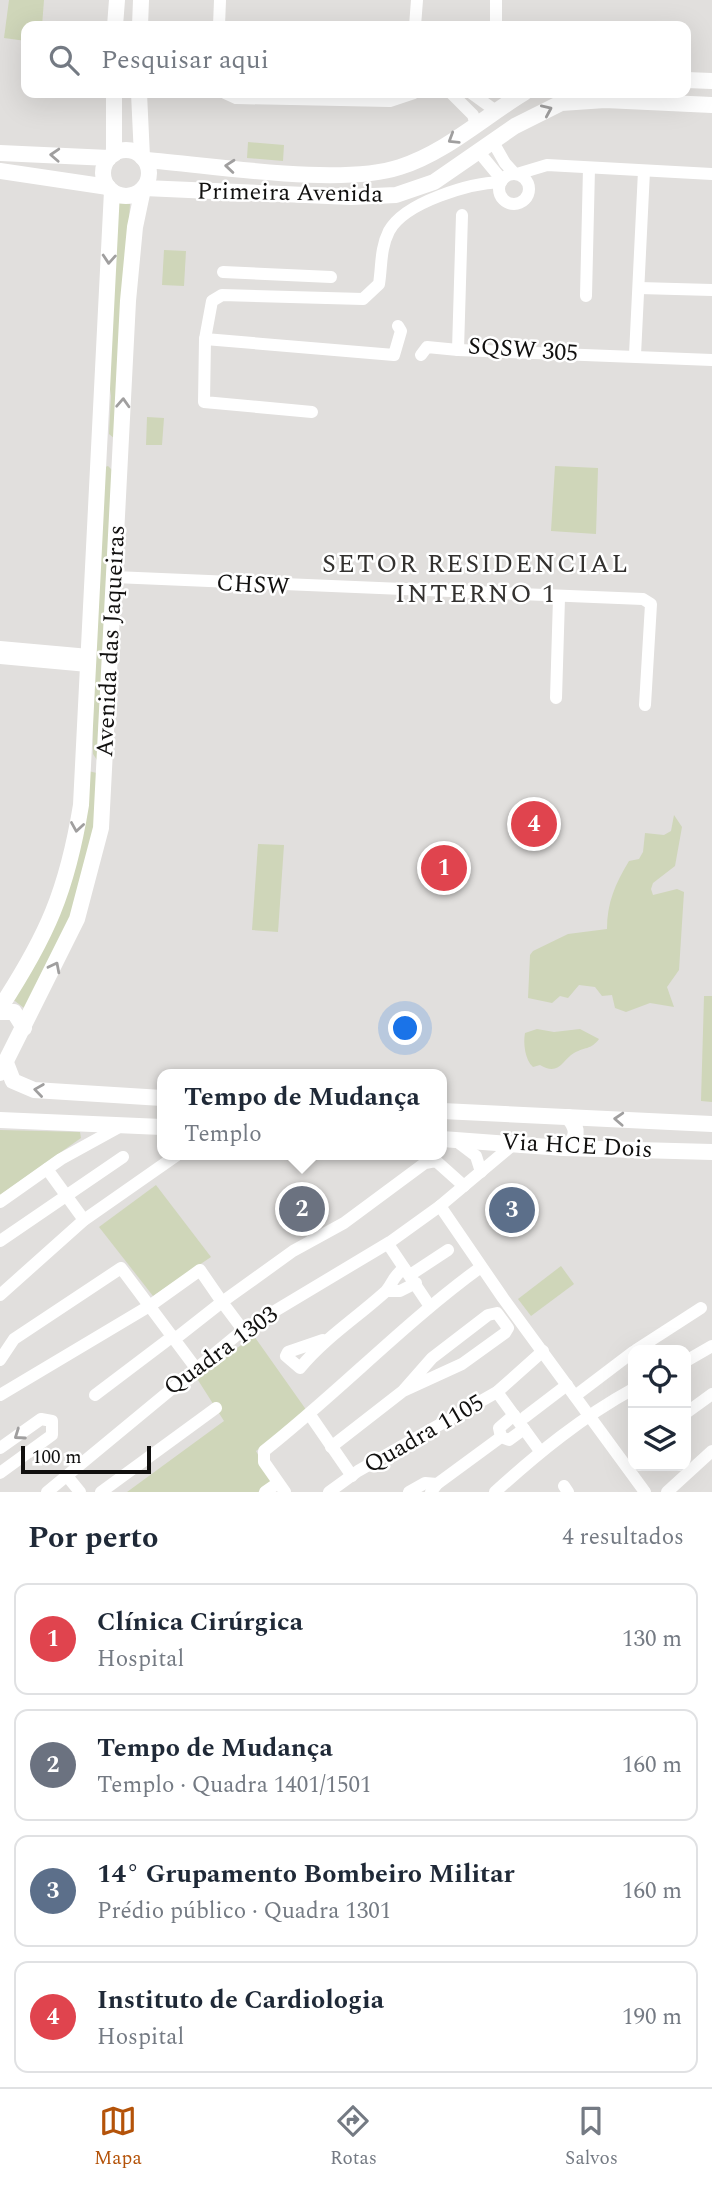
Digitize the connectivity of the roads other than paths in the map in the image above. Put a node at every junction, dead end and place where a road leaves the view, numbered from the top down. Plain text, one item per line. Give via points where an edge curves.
1 (117, 0) edge
2 (141, 0) edge
3 (220, 0) edge
4 (418, 0) edge
5 (496, 0) edge
6 (115, 21) edge
7 (140, 21) edge
8 (219, 21) edge
9 (415, 21) edge
10 (496, 21) edge
11 (691, 80) edge
12 (712, 81) edge
13 (114, 98) edge
14 (139, 98) edge
15 (236, 98) edge
16 (398, 98) edge
17 (456, 98) edge
18 (478, 98) edge
19 (516, 98) edge
20 (580, 98) edge
21 (627, 98) edge
22 (712, 105) edge
23 (496, 111) junction
24 (476, 125) junction
25 (114, 127) junction
26 (139, 130) junction
27 (493, 142) junction
28 (478, 151) junction
29 (6, 153) edge
30 (111, 156) junction
31 (92, 157) junction
32 (423, 157) junction
33 (143, 158) junction
34 (172, 162) junction
35 (541, 165) junction
36 (400, 167) junction
37 (589, 168) junction
38 (3, 171) edge
39 (644, 171) junction
40 (298, 172) junction
41 (516, 174) junction
42 (712, 174) edge
43 (63, 179) junction
44 (501, 181) junction
45 (434, 182) junction
46 (528, 186) junction
47 (144, 188) junction
48 (470, 188) junction
49 (110, 189) junction
50 (168, 190) junction
51 (300, 195) junction
52 (396, 195) junction
53 (502, 197) junction
54 (462, 215) dead end
55 (112, 221) junction
56 (135, 227) junction
57 (223, 272) dead end
58 (305, 276) junction
59 (331, 277) dead end
60 (639, 288) junction
61 (712, 289) edge
62 (586, 296) dead end
63 (301, 298) junction
64 (398, 326) dead end
65 (205, 339) junction
66 (458, 350) junction
67 (421, 355) dead end
68 (635, 355) junction
69 (712, 360) edge
70 (312, 412) dead end
71 (121, 436) junction
72 (98, 442) junction
73 (98, 466) junction
74 (118, 471) junction
75 (114, 577) junction
76 (559, 598) junction
77 (0, 647) edge
78 (0, 659) edge
79 (88, 661) junction
80 (556, 698) dead end
81 (645, 705) dead end
82 (84, 760) junction
83 (106, 764) junction
84 (0, 1010) edge
85 (24, 1027) junction
86 (3, 1068) edge
87 (86, 1096) junction
88 (157, 1098) edge
89 (447, 1111) edge
90 (568, 1117) junction
91 (0, 1120) edge
92 (666, 1121) junction
93 (79, 1122) junction
94 (712, 1124) edge
95 (121, 1126) junction
96 (157, 1127) edge
97 (449, 1140) edge
98 (515, 1143) junction
99 (83, 1146) junction
100 (563, 1148) junction
101 (661, 1150) junction
102 (712, 1152) edge
103 (123, 1157) dead end
104 (170, 1160) edge
105 (47, 1169) junction
106 (481, 1172) junction
107 (464, 1186) junction
108 (66, 1195) junction
109 (0, 1202) edge
110 (440, 1206) junction
111 (84, 1220) junction
112 (0, 1241) edge
113 (388, 1244) junction
114 (448, 1250) dead end
115 (481, 1267) junction
116 (410, 1275) junction
117 (388, 1290) junction
118 (0, 1295) edge
119 (222, 1301) junction
120 (429, 1304) junction
121 (151, 1305) junction
122 (701, 1308) dead end
123 (243, 1330) junction
124 (176, 1335) junction
125 (323, 1340) dead end
126 (644, 1345) edge
127 (712, 1346) edge
128 (542, 1351) junction
129 (628, 1356) edge
130 (691, 1358) edge
131 (0, 1360) edge
132 (195, 1367) junction
133 (567, 1385) junction
134 (2, 1390) edge
135 (403, 1391) junction
136 (497, 1392) junction
137 (628, 1392) edge
138 (712, 1394) edge
139 (95, 1395) dead end
140 (575, 1396) junction
141 (216, 1408) dead end
142 (691, 1409) edge
143 (310, 1415) junction
144 (589, 1416) junction
145 (521, 1420) junction
146 (331, 1447) junction
147 (0, 1448) edge
148 (540, 1451) junction
149 (712, 1451) edge
150 (0, 1472) edge
151 (67, 1476) junction
152 (352, 1476) junction
153 (281, 1487) edge
154 (434, 1488) edge
155 (47, 1492) edge
156 (80, 1492) edge
157 (101, 1492) edge
158 (265, 1492) edge
159 (329, 1492) edge
160 (409, 1492) edge
161 (495, 1492) edge
162 (645, 1492) edge
163 (667, 1492) edge

1 - 6 main road
2 - 7 main road
3 - 8 street
4 - 9 street
5 - 10 street
11 - 12 main road
13 - 25 main road
14 - 26 main road
15 - 16 street
17 - 24 street via 473,115
18 - 23 street
19 - 23 main road, Primeira Avenida
27 -> 20 main road, Primeira Avenida via 543,110
21 - 22 main road
23 - 24 main road, Primeira Avenida
24 -> 32 main road, Primeira Avenida
25 - 30 main road
25 - 31 main road via 106,149
26 - 33 main road
26 - 34 main road via 150,148
27 - 28 main road, Primeira Avenida
27 - 41 street
28 - 44 street
28 - 45 main road, Primeira Avenida
31 -> 29 main road
29 - 38 main road via 11,165
30 - 31 main road
30 - 33 main road via 128,150
30 - 49 main road via 103,172
32 - 36 main road, Primeira Avenida
32 - 45 main road via 420,174
33 - 34 main road, Primeira Avenida
33 - 47 main road via 149,173
40 -> 34 main road, Primeira Avenida
35 - 37 street
35 - 41 street
35 - 46 street
36 - 40 main road, Primeira Avenida via 356,174
36 - 52 main road via 404,183
37 - 39 street
37 - 62 street
38 - 43 main road
39 - 42 street
39 - 60 street
40 - 51 main road
41 - 44 street
41 - 46 street
43 - 49 main road
43 - 55 main road via 98,192
44 - 48 street
44 - 53 street
45 - 52 main road, Primeira Avenida
46 - 53 street via 527,196 520,202 510,203
47 - 49 main road via 126,196
47 - 50 main road, Primeira Avenida
47 - 56 main road, Avenida das Jaqueiras
48 - 53 street
48 - 63 street via 419,204 392,226 381,251 379,284 369,297
49 - 55 main road, Avenida das Jaqueiras
50 - 51 main road, Primeira Avenida
50 - 56 main road via 149,205
51 - 52 main road, Primeira Avenida
54 - 66 street, SQSW 305
55 -> 72 main road, Avenida das Jaqueiras
71 -> 56 main road, Avenida das Jaqueiras
57 - 58 street
58 - 59 street
58 - 63 street
60 - 61 street
60 - 68 street
63 - 65 street via 219,296 209,306
64 - 65 street via 401,331 394,355
65 - 70 street via 205,403
66 - 67 street via 427,347
66 - 68 street, SQSW 305
68 - 69 street, SQSW 305
71 - 72 main road via 114,444
71 - 74 main road, Avenida das Jaqueiras
72 - 73 main road, Avenida das Jaqueiras
73 - 74 main road via 108,464
73 - 79 main road, Avenida das Jaqueiras
74 - 75 main road, Avenida das Jaqueiras
75 - 76 street, CHSW
75 - 83 main road, Avenida das Jaqueiras
76 - 80 street
76 - 81 street, CHSW via 643,599 650,603
77 - 79 street
78 - 79 street
79 - 82 main road, Avenida das Jaqueiras
82 - 83 main road via 95,766
82 -> 84 main road, Avenida das Jaqueiras via 76,837 60,899
85 -> 83 main road, Avenida das Jaqueiras via 77,919 101,828
84 - 85 main road via 14,1012
85 - 86 main road, Avenida das Jaqueiras
87 -> 86 main road via 24,1088
87 - 88 main road
87 - 93 main road via 73,1105
89 - 90 main road, Via HCE Dois
92 -> 90 main road, Via HCE Dois
90 - 100 main road via 576,1134
91 - 93 main road
92 - 94 main road, Via HCE Dois
92 - 101 main road via 658,1138
93 - 95 main road
93 - 99 street via 86,1133
95 - 96 main road
95 - 99 street
97 - 98 main road, Via HCE Dois
97 - 106 street via 476,1156
98 - 100 main road, Via HCE Dois
98 - 106 street, Quadra 1303
99 - 105 street
100 - 101 main road, Via HCE Dois
101 - 102 main road, Via HCE Dois
103 - 108 street
104 - 111 street
105 - 108 street
105 - 109 street
106 - 107 street, Quadra 1303
107 - 110 street, Quadra 1303
107 - 119 street via 436,1161 425,1163 344,1223 293,1251
108 - 111 street
108 - 112 street
110 - 113 street, Quadra 1303
110 - 115 street
111 - 118 street
113 - 116 street
113 - 123 street, Quadra 1303
114 - 116 street
115 - 120 street
115 - 128 street
116 - 117 street via 400,1291
116 - 117 street via 393,1277
116 - 120 street
117 - 125 street
119 - 121 street via 200,1270
119 - 123 street
119 - 124 street
120 - 143 street
121 - 124 street
121 - 131 street via 125,1270 118,1268 15,1339
121 - 134 street
122 - 126 street
123 - 132 street, Quadra 1303
124 - 132 street
124 - 139 street
127 - 130 street
128 - 133 street
128 - 136 street
129 - 140 street
132 - 151 street, Quadra 1303
133 - 140 street
133 - 145 street
135 - 135 street via 463,1363 505,1333 505,1321 497,1313 488,1315 432,1358
135 - 146 street
136 - 145 street, Quadra 1105
136 - 152 street, Quadra 1105
137 - 144 street
138 - 142 street
140 - 144 street
141 - 157 street, Quadra 1303
143 - 146 street
143 - 153 street via 262,1454
144 - 148 street
144 - 162 street
145 - 148 street, Quadra 1105
145 - 154 street, Quadra 1105 via 499,1428 501,1437
146 - 152 street
150 -> 147 street via 52,1435 54,1425 41,1419
148 - 161 street
149 - 163 street
151 - 155 street, Quadra 1303
151 - 156 street
152 - 159 street, Quadra 1105
153 - 158 street
154 - 160 street via 425,1483

